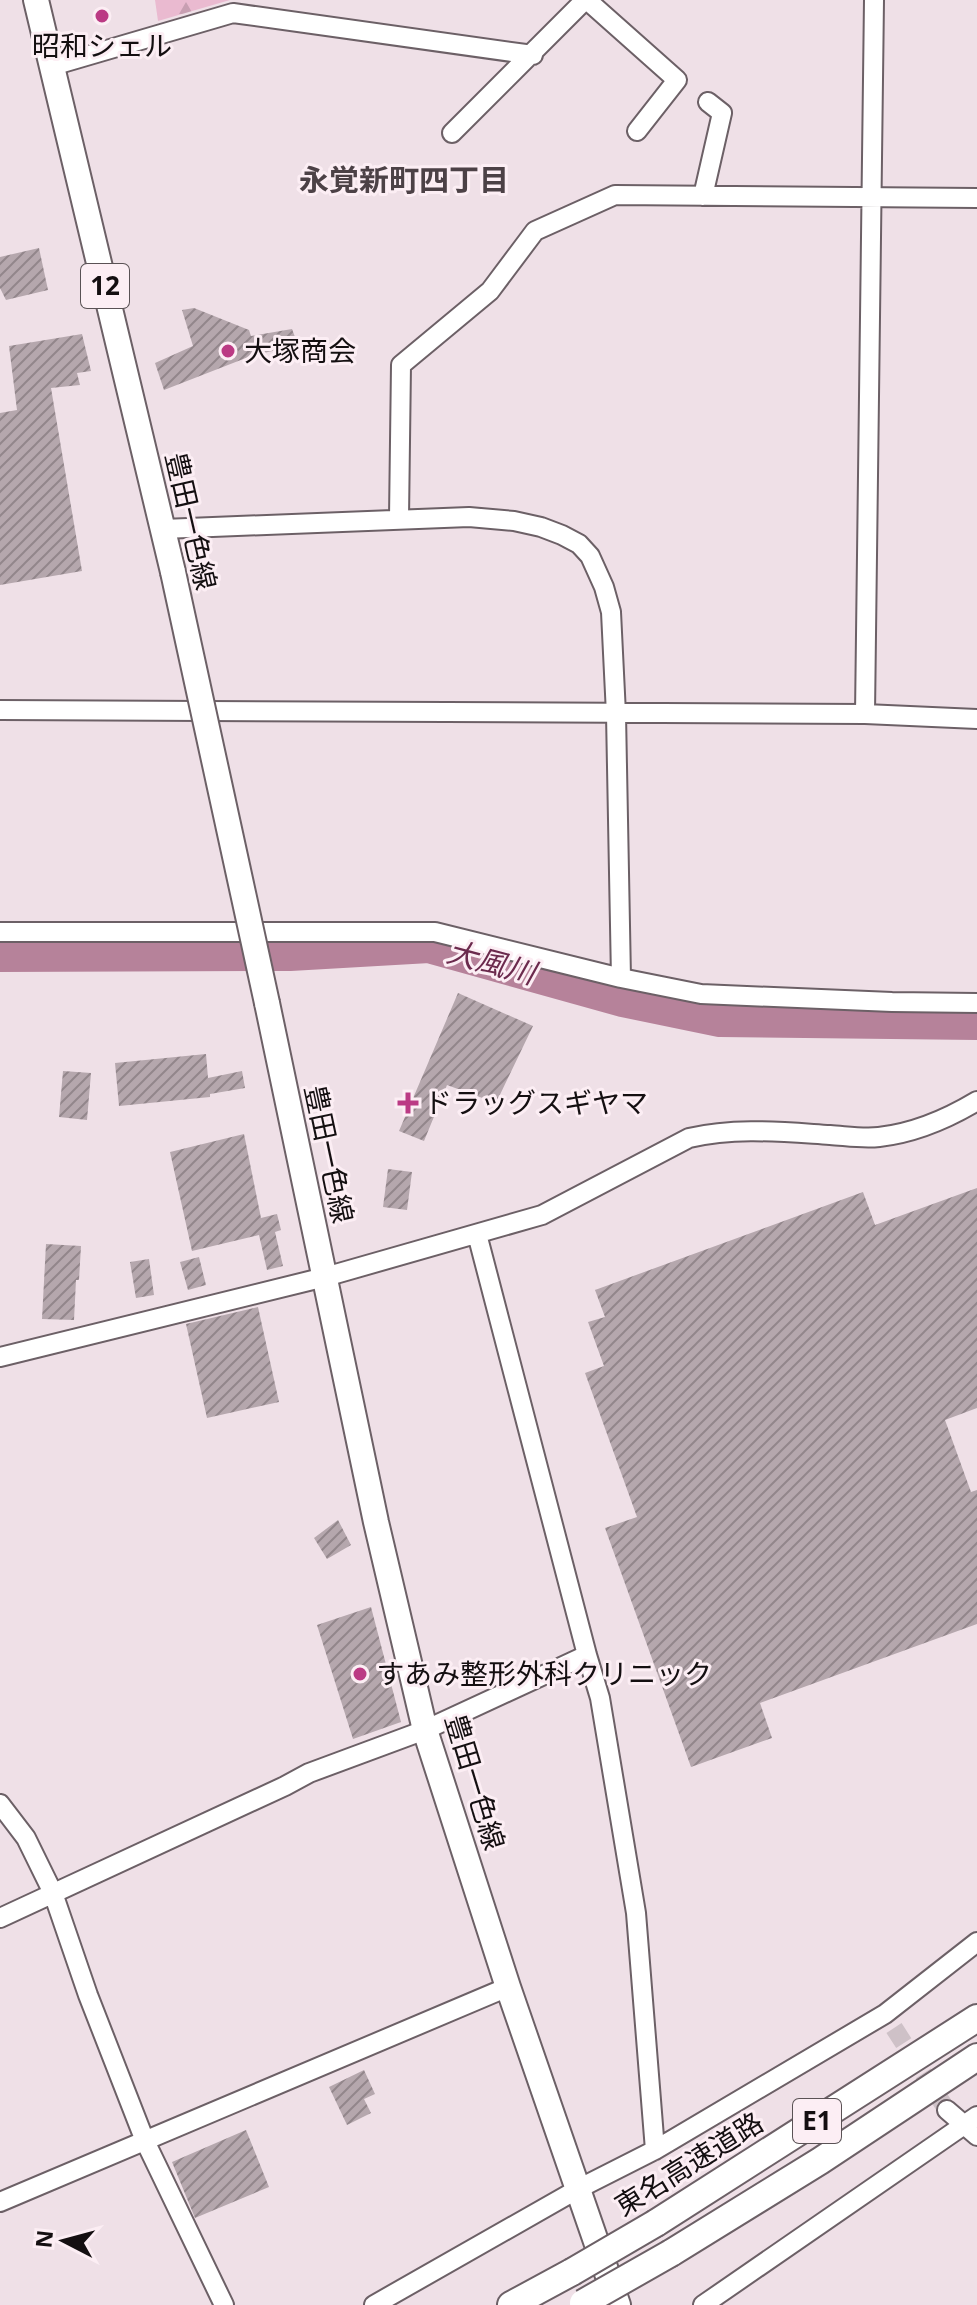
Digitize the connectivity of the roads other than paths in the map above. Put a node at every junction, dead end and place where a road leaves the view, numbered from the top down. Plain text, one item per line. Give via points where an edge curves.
1 (36, 0) edge
2 (586, 0) edge
3 (874, 0) edge
4 (533, 55) junction
5 (52, 66) junction
6 (708, 102) dead end
7 (637, 131) dead end
8 (452, 133) dead end
9 (703, 196) junction
10 (872, 196) junction
11 (977, 198) edge
12 (399, 518) junction
13 (163, 529) junction
14 (0, 710) edge
15 (616, 714) junction
16 (865, 714) junction
17 (977, 719) edge
18 (0, 932) edge
19 (621, 978) junction
20 (977, 1003) edge
21 (977, 1101) edge
22 (477, 1234) junction
23 (325, 1277) junction
24 (0, 1357) edge
25 (587, 1655) junction
26 (425, 1730) junction
27 (0, 1804) edge
28 (53, 1893) junction
29 (0, 1918) edge
30 (977, 1942) edge
31 (508, 1987) junction
32 (977, 2018) edge
33 (977, 2057) edge
34 (947, 2110) tunnel mouth
35 (973, 2126) edge
36 (145, 2141) junction
37 (655, 2150) junction
38 (578, 2189) junction
39 (0, 2202) edge
40 (711, 2303) edge
41 (582, 2304) edge
42 (224, 2305) edge
43 (374, 2305) edge
44 (511, 2305) edge
45 (618, 2305) edge

1 - 5 main road, 豊田一色線 / 12
2 - 4 street
2 - 7 street via 677,80
3 - 10 street
4 - 5 street via 233,13
4 - 8 street
5 - 13 main road, 豊田一色線 / 12
6 - 9 street via 722,113
9 - 10 street
9 - 12 street via 615,195 535,231 490,291 401,365
10 - 11 street
10 - 16 street
12 - 13 street
12 - 15 street via 514,521 579,544 597,568 611,612
13 - 23 main road, 豊田一色線 / 12, bridge
14 - 15 street
15 - 16 street
15 - 19 street
16 - 17 street
18 - 19 street via 435,932
19 - 20 street via 701,994
21 - 22 street via 916,1130 875,1138 745,1130 689,1138 542,1215
22 - 23 street
22 - 25 street
23 - 24 street
23 - 26 main road, 豊田一色線 / 12
25 - 26 street
25 - 37 street via 600,1698 636,1913
26 - 28 street via 309,1773
26 - 31 main road, 豊田一色線 / 12
27 - 28 street via 26,1838
28 - 29 street
28 - 36 street
30 - 37 street via 889,2021
31 - 36 street
31 - 38 main road, 豊田一色線 / 12
32 - 44 highway, 東名高速道路 / E1, bridge via 656,2223
33 - 41 highway, E1, bridge via 820,2161
34 - 35 street
35 - 40 street
36 - 39 street
36 - 42 street
37 - 38 street
38 - 43 street
38 - 45 main road, 豊田一色線 / 12

